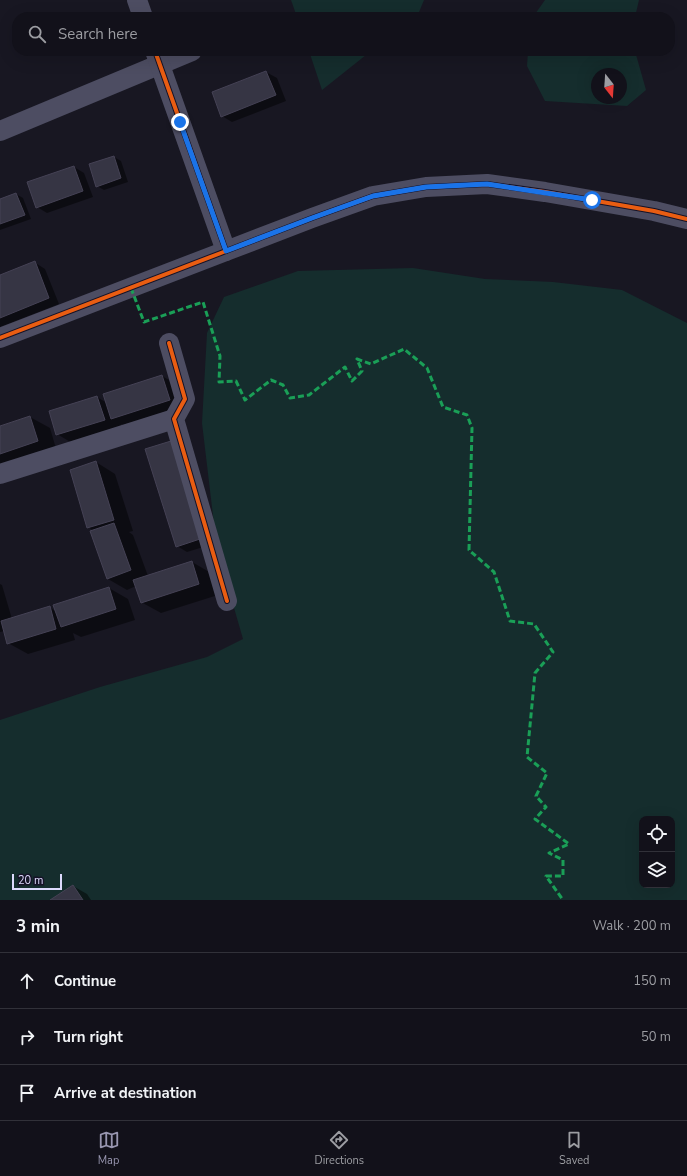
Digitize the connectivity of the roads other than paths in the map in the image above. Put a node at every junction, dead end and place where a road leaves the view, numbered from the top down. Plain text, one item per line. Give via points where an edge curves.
1 (137, 0) edge
2 (141, 12) edge
3 (158, 58) edge
4 (0, 131) edge
5 (687, 219) edge
6 (226, 251) junction
7 (0, 338) edge
8 (169, 343) dead end
9 (174, 419) junction
10 (0, 474) edge
11 (228, 601) dead end

1 - 2 street
3 - 4 street
3 - 6 street
5 - 6 street via 654,211 487,184 426,187 373,196
6 - 7 street
8 - 9 street via 185,399
9 - 10 street
9 - 11 street

